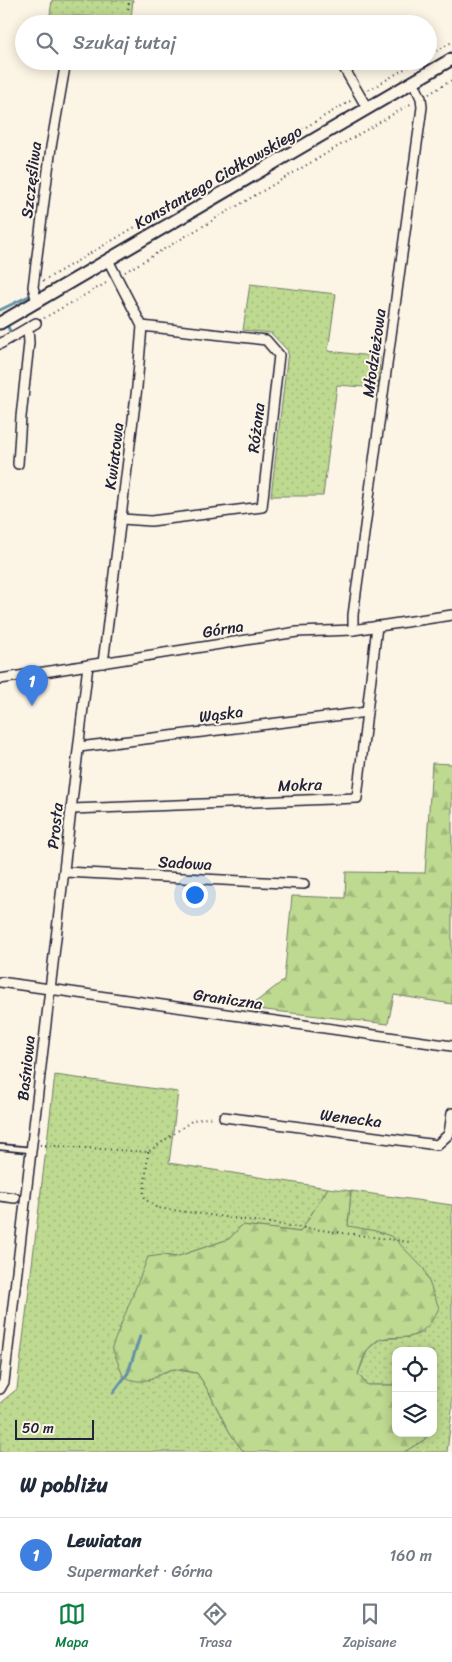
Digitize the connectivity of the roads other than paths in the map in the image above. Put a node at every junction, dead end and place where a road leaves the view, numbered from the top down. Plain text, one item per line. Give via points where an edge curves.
1 (452, 58) edge
2 (437, 67) edge
3 (64, 70) edge
4 (345, 70) edge
5 (432, 70) edge
6 (413, 81) junction
7 (367, 108) junction
8 (108, 260) junction
9 (37, 302) junction
10 (0, 323) edge
11 (142, 326) junction
12 (0, 344) edge
13 (18, 464) dead end
14 (122, 520) junction
15 (452, 614) edge
16 (376, 626) junction
17 (353, 630) junction
18 (103, 663) junction
19 (88, 666) junction
20 (0, 679) edge
21 (367, 712) junction
22 (79, 747) junction
23 (72, 809) junction
24 (65, 872) junction
25 (304, 884) dead end
26 (0, 982) edge
27 (50, 989) junction
28 (452, 1046) edge
29 (452, 1113) edge
30 (224, 1117) road end
31 (0, 1147) edge
32 (32, 1147) junction
33 (0, 1196) edge
34 (15, 1198) dead end
35 (0, 1389) edge

1 - 2 street, Konstantego Ciołkowskiego
3 - 9 street, Szczęśliwa via 50,147 33,287
4 - 7 street
5 - 6 street, Konstantego Ciołkowskiego
6 - 7 street, Konstantego Ciołkowskiego
6 - 17 street, Młodzieżowa via 422,107 352,615
7 - 8 street, Konstantego Ciołkowskiego
8 - 9 street, Konstantego Ciołkowskiego
8 - 11 street
9 - 10 street, Konstantego Ciołkowskiego
11 - 14 street, Kwiatowa
11 - 14 street, Różana via 266,340 279,355 262,507 151,521
12 - 13 street via 32,326
14 - 18 street, Kwiatowa
15 - 16 street, Górna
16 - 17 street, Górna
16 - 21 street, Mokra
17 - 18 street, Górna via 297,632
18 - 19 street, Górna
19 - 20 street, Górna
19 - 22 street, Prosta
21 - 22 street, Wąska
21 - 23 street, Mokra via 357,798
22 - 23 street, Prosta
23 - 24 street, Prosta
24 - 25 street, Sadowa
24 - 27 street, Prosta
26 - 27 street, Graniczna
27 - 28 street, Graniczna
27 - 32 street, Baśniowa
29 - 30 street, Wenecka via 449,1134 437,1144
31 - 32 lane
32 - 35 street, Baśniowa via 4,1382
33 - 34 street

